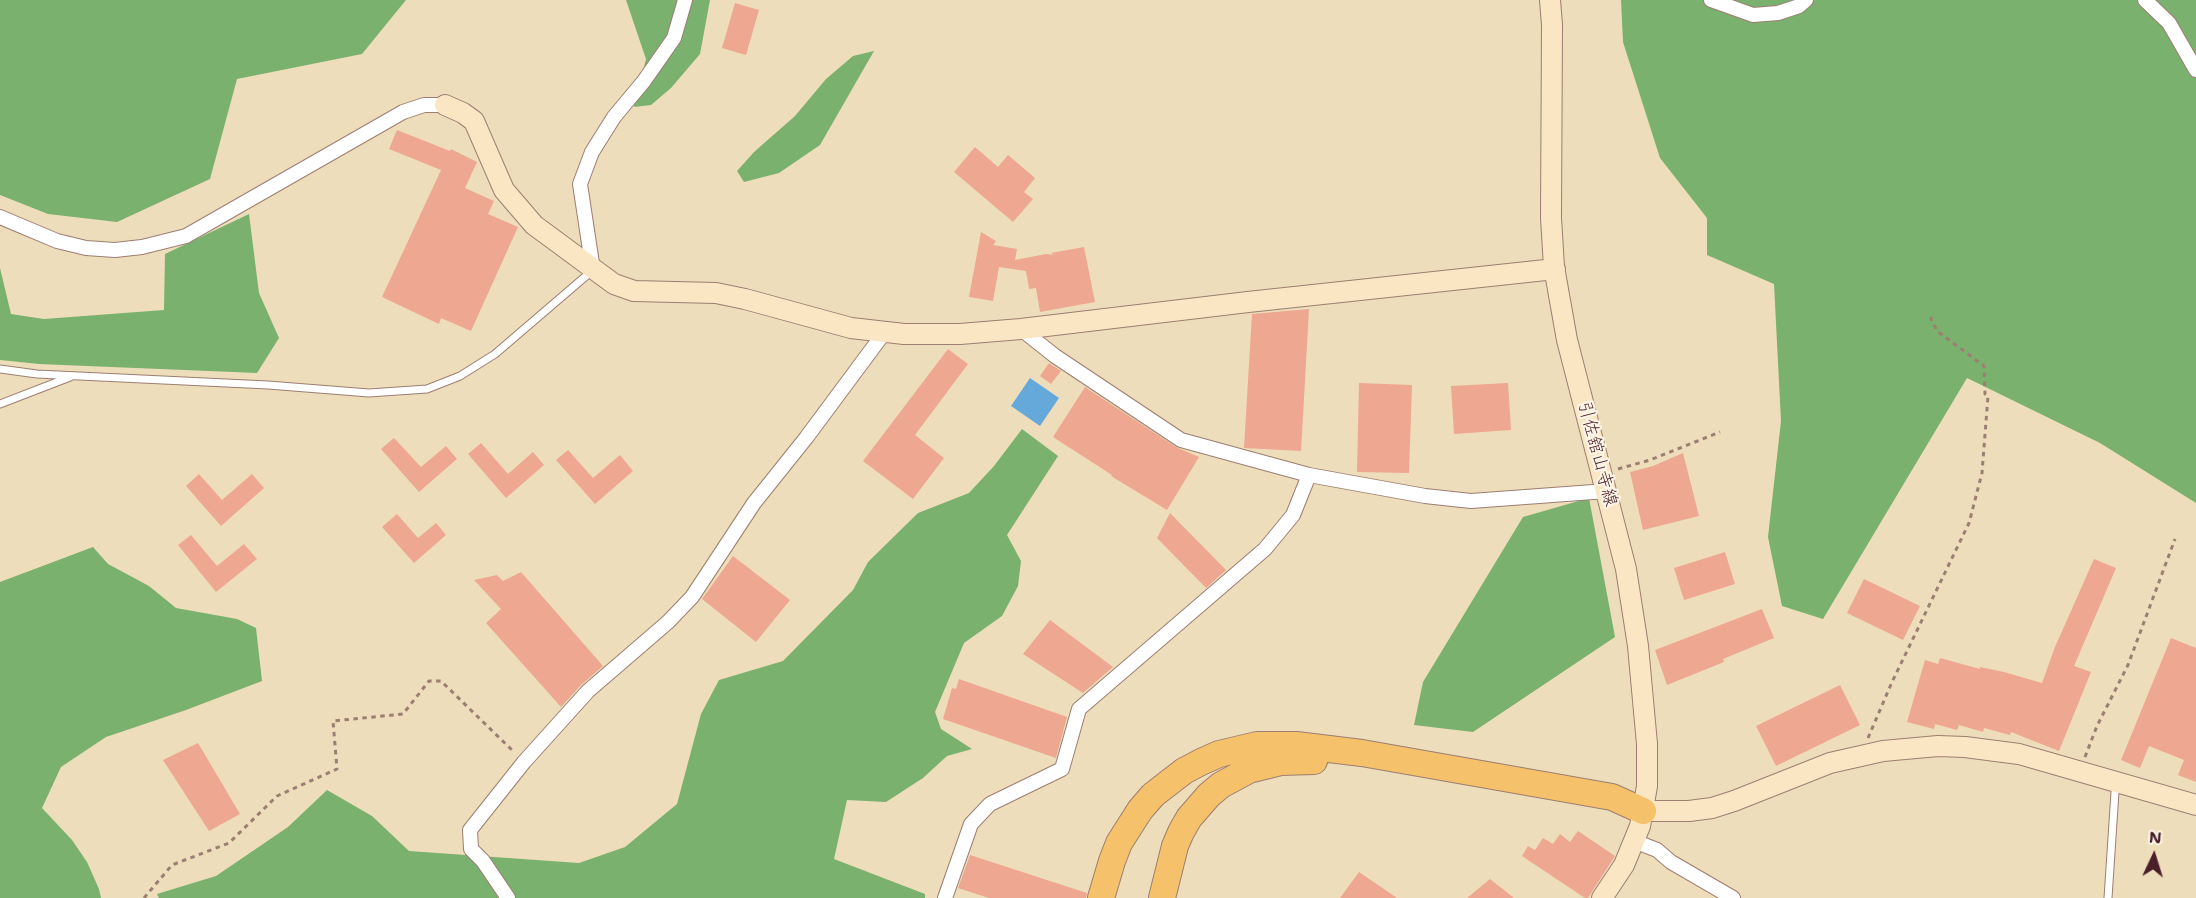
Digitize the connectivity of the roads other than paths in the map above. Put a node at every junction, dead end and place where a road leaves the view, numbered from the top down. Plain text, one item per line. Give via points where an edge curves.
1 (685, 0) edge
2 (1550, 0) edge
3 (1711, 0) edge
4 (1806, 0) edge
5 (2145, 0) edge
6 (2196, 70) edge
7 (445, 105) joint
8 (0, 217) edge
9 (1555, 269) junction
10 (593, 270) junction
11 (1021, 330) junction
12 (884, 333) junction
13 (0, 369) edge
14 (72, 376) junction
15 (0, 404) edge
16 (1309, 475) junction
17 (1604, 482) junction
18 (2118, 781) junction
19 (2196, 805) edge
20 (1643, 810) junction
21 (1634, 842) junction
22 (508, 898) edge
23 (945, 898) edge
24 (1101, 898) edge
25 (1162, 898) edge
26 (1602, 898) edge
27 (1733, 898) edge
28 (2108, 898) edge

1 - 10 street via 674,38 614,117 592,152 580,184
2 - 9 street, 引佐舘山寺線 via 1551,218
3 - 4 street via 1753,15 1778,13
5 - 6 street via 2169,23
7 - 8 street via 424,105 403,112 186,236 142,248 86,248 57,242
7 - 10 street via 474,121 504,189 534,225
9 - 11 street
9 - 17 street, 引佐舘山寺線 via 1567,340
10 - 12 street via 634,291 716,293 746,298 851,328
10 - 14 lane via 495,354 459,376 427,389 369,393
11 - 12 street
11 - 16 street via 1181,440
12 - 22 street via 754,503 692,597 588,691 470,830 471,849
13 - 14 lane
14 - 15 lane
16 - 17 street via 1471,501
16 - 23 street via 1293,515 1265,549 1079,709 1062,768 990,804 971,824
17 - 20 street, 引佐舘山寺線 via 1626,569 1638,646 1648,765
18 - 19 street
18 - 20 street via 2019,754 1965,747 1910,748 1868,754 1804,772 1712,808
18 - 28 lane
20 - 21 street, 引佐舘山寺線
20 - 24 highway via 1612,797 1362,753 1257,745 1201,762 1153,795 1119,843
20 - 25 highway via 1609,811 1317,761 1281,762 1234,777 1198,806 1175,846
21 - 26 street, 引佐舘山寺線
21 - 27 street via 1657,850

